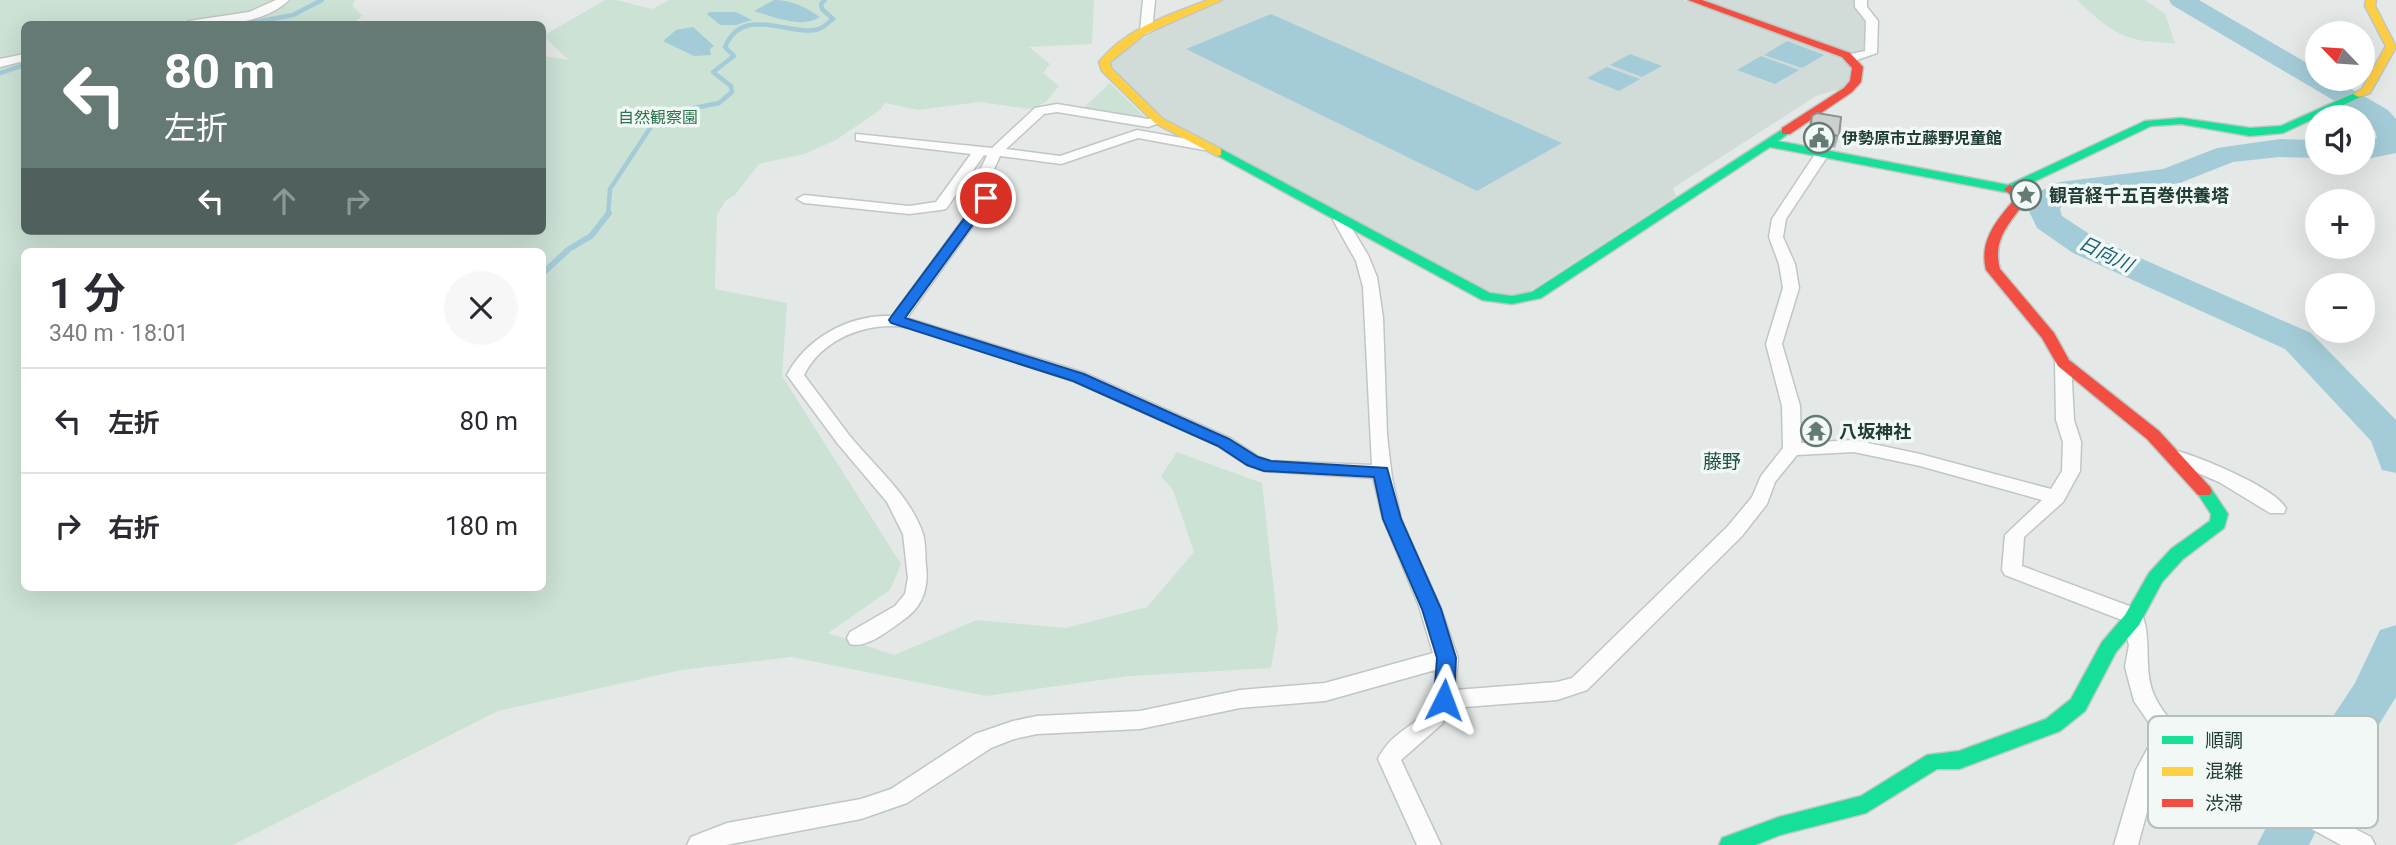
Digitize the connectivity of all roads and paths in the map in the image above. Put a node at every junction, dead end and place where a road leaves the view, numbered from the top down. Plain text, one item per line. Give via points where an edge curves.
1 (284, 0) edge
2 (1149, 0) edge
3 (1217, 0) edge
4 (1693, 0) edge
5 (1861, 0) edge
6 (2371, 0) edge
7 (206, 21) edge
8 (1146, 31) junction
9 (1851, 58) junction
10 (21, 59) edge
11 (0, 63) edge
12 (1159, 121) junction
13 (861, 137) dead end
14 (1768, 143) junction
15 (1204, 146) junction
16 (991, 152) junction
17 (1822, 154) junction
18 (2010, 189) junction
19 (804, 199) dead end
20 (1340, 220) junction
21 (897, 320) junction
22 (2063, 363) junction
23 (1792, 449) junction
24 (2171, 455) junction
25 (1381, 472) junction
26 (2056, 497) junction
27 (2277, 508) dead end
28 (2132, 618) junction
29 (857, 638) dead end
30 (1447, 658) junction
31 (1444, 700) junction
32 (2156, 716) edge
33 (2148, 768) edge
34 (2333, 828) edge
35 (699, 845) edge
36 (1429, 845) edge
37 (1730, 845) edge
38 (2126, 845) edge
39 (2363, 845) edge

1 - 7 street via 253,13
2 - 8 street
3 - 8 street
4 - 9 street
5 - 9 street via 1872,21 1871,53
6 - 18 street via 2391,46 2373,83 2354,97 2275,131 2250,132 2180,121 2149,123
8 - 12 street via 1104,62
9 - 14 street via 1858,67 1853,86
10 - 11 street
12 - 15 street
12 - 21 street via 1057,108 1040,111 996,152 984,176 986,198
13 - 16 street
14 - 17 street
14 - 20 street via 1523,300 1487,297
15 - 16 street via 1137,134 1046,164
15 - 20 street
16 - 19 street via 941,206 909,211
17 - 18 street
17 - 23 street via 1779,219 1776,237 1791,288 1774,344 1791,406
18 - 22 street via 2019,202 1991,240 1989,264 2049,336
20 - 25 street via 1366,266 1374,305
21 - 25 street via 1079,377 1270,467
21 - 29 street via 868,323 840,335 809,354 795,375 894,498 913,534 918,578 914,597 892,618
22 - 24 street via 2153,435
22 - 26 street via 2071,471
23 - 26 street via 1854,446
23 - 31 street via 1735,531 1580,684 1557,691
24 - 27 street via 2203,465
24 - 28 street via 2213,501 2220,514 2218,524 2169,562
25 - 30 street via 1392,519 1432,609
26 - 28 street via 2015,536 2012,570
28 - 32 street via 2139,645 2136,667 2145,701
28 - 37 street via 2109,647 2078,705 2053,726 1959,760 1934,761 1866,804 1779,825
30 - 31 street
30 - 35 street via 1325,692 1240,699 1140,720 1013,730 983,741 899,796 861,810 727,834
31 - 36 street via 1437,718 1395,748 1389,759
33 - 38 street
34 - 39 street

